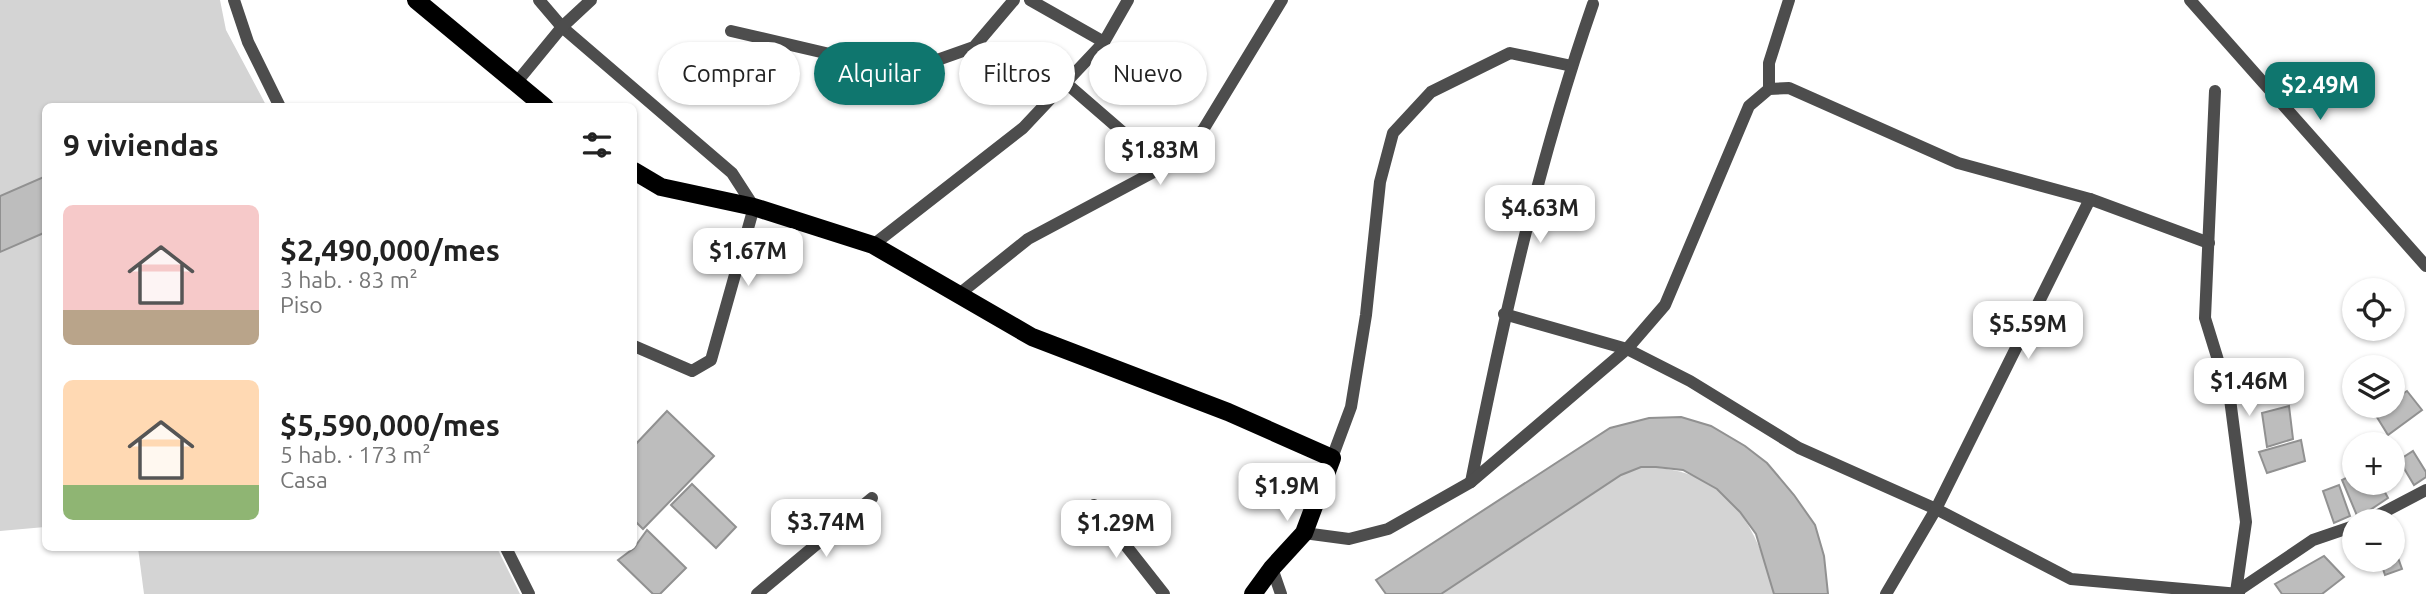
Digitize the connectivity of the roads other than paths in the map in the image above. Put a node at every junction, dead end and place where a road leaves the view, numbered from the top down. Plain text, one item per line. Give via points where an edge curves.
1 (234, 0) edge
2 (415, 0) edge
3 (539, 0) edge
4 (591, 0) edge
5 (1014, 0) edge
6 (1030, 0) edge
7 (1128, 0) edge
8 (1282, 0) edge
9 (1789, 0) edge
10 (2190, 0) edge
11 (1593, 4) dead end
12 (562, 27) junction
13 (731, 31) dead end
14 (1104, 42) joint
15 (1089, 58) edge
16 (1572, 66) junction
17 (1075, 73) edge
18 (516, 83) junction
19 (1769, 89) junction
20 (1075, 91) edge
21 (2215, 91) dead end
22 (277, 102) edge
23 (540, 103) edge
24 (1045, 105) edge
25 (1163, 167) junction
26 (637, 174) edge
27 (2090, 199) junction
28 (754, 208) junction
29 (2209, 243) junction
30 (873, 244) junction
31 (2426, 267) edge
32 (958, 295) junction
33 (1504, 314) junction
34 (637, 347) edge
35 (1628, 349) junction
36 (1332, 458) junction
37 (1471, 481) junction
38 (2426, 490) edge
39 (872, 498) dead end
40 (1094, 505) dead end
41 (1936, 509) junction
42 (2390, 509) edge
43 (2342, 530) edge
44 (1304, 533) junction
45 (508, 551) edge
46 (1272, 568) junction
47 (2236, 593) edge
48 (529, 594) edge
49 (758, 594) edge
50 (1164, 594) edge
51 (1254, 594) edge
52 (1281, 594) edge
53 (1886, 594) edge

1 - 22 street
2 - 18 main road
3 - 12 street
4 - 12 street
5 - 13 street via 974,47 926,64 864,62
6 - 14 street
7 - 14 street
8 - 25 street via 1203,130
9 - 19 street via 1769,63
10 - 31 street
11 - 16 street
12 - 18 street
12 - 28 street via 732,173
15 - 17 street
16 - 33 street
16 - 36 street via 1510,52 1431,92 1393,133 1380,182 1351,407
18 - 23 main road
19 - 27 street via 1788,89 1958,163
19 - 35 street via 1749,106 1665,305
20 - 25 street
21 - 29 street
24 - 30 street via 1023,128
25 - 32 street via 1028,239
26 - 28 main road via 661,187
27 - 29 street
27 - 41 street
28 - 30 main road
28 - 34 street via 711,360 692,371
29 - 47 street via 2205,318 2230,399 2246,522
30 - 32 main road
32 - 36 main road via 1032,337 1228,412
33 - 35 street
33 - 37 street
35 - 37 street
35 - 41 street via 1798,448
36 - 44 main road
37 - 44 street via 1388,529 1349,539
38 - 42 street
39 - 49 street
40 - 50 street
41 - 47 street via 2071,579
41 - 53 street
43 - 47 street via 2313,540
44 - 46 main road
45 - 48 street
46 - 51 main road
46 - 52 street

